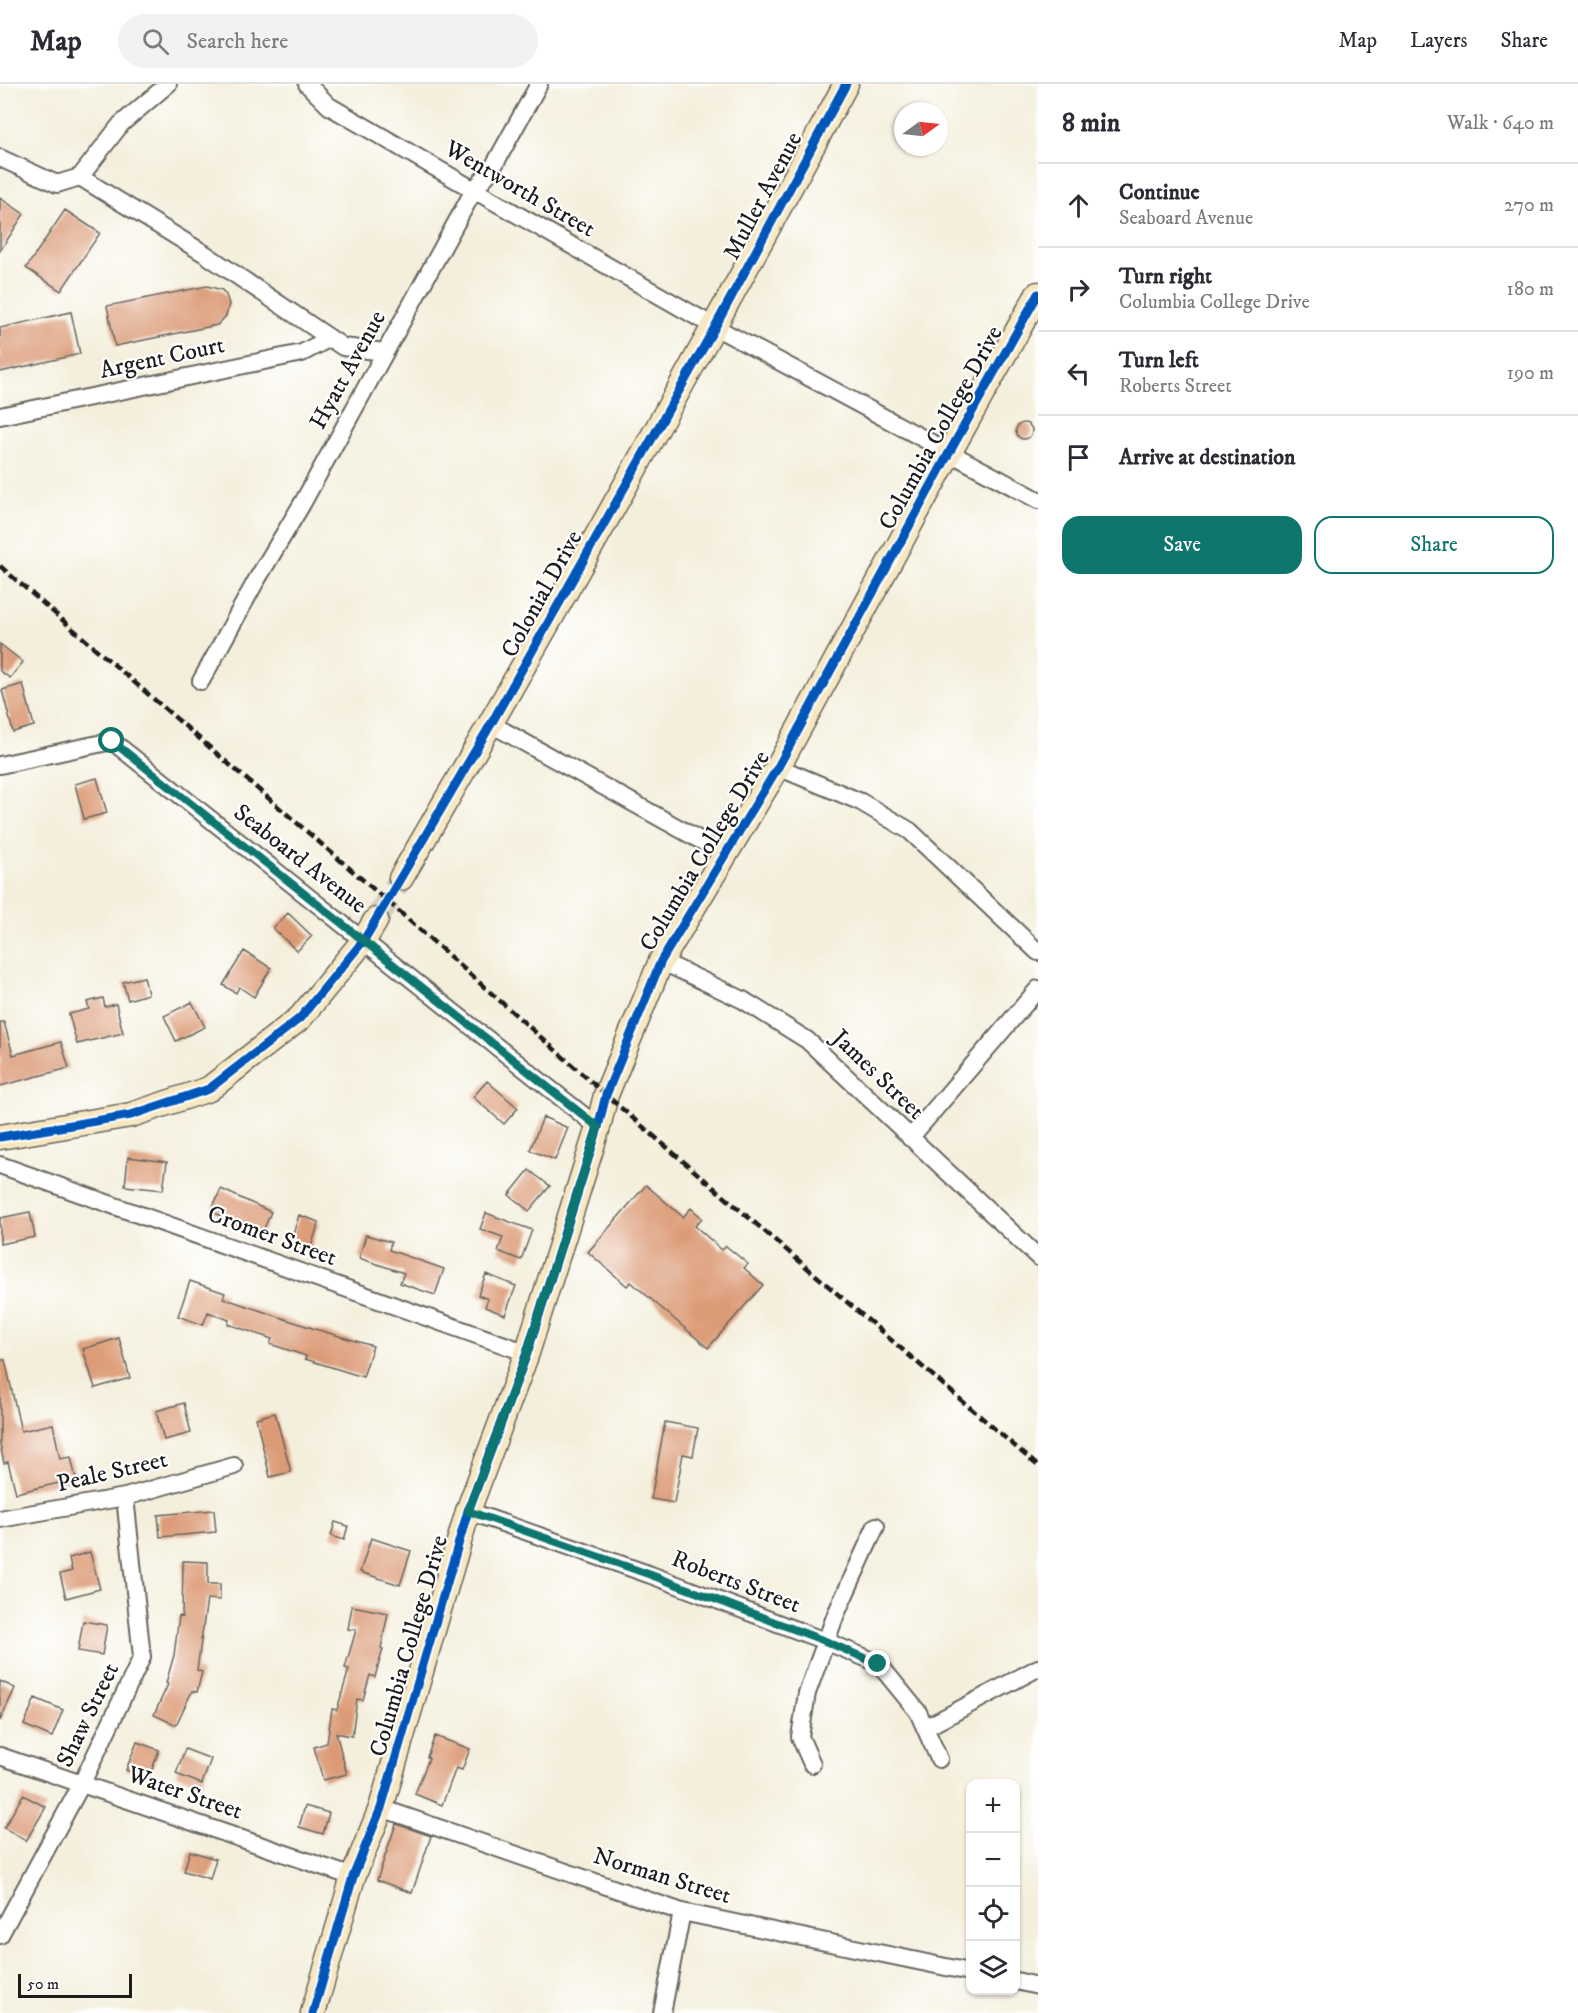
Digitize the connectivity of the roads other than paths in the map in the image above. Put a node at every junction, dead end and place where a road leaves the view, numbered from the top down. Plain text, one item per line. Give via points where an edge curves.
1 (168, 84) edge
2 (307, 84) edge
3 (539, 84) edge
4 (846, 84) edge
5 (0, 158) edge
6 (80, 177) junction
7 (474, 190) junction
8 (1036, 301) edge
9 (715, 327) junction
10 (330, 338) junction
11 (385, 352) junction
12 (0, 416) edge
13 (949, 453) junction
14 (1038, 500) edge
15 (201, 681) dead end
16 (491, 724) junction
17 (0, 765) edge
18 (778, 767) junction
19 (726, 855) junction
20 (401, 878) tunnel mouth
21 (370, 930) junction
22 (1038, 952) edge
23 (661, 961) junction
24 (1038, 989) edge
25 (598, 1127) junction
26 (0, 1137) edge
27 (910, 1138) junction
28 (0, 1165) edge
29 (1038, 1257) edge
30 (527, 1353) junction
31 (234, 1466) dead end
32 (125, 1497) junction
33 (468, 1511) junction
34 (0, 1520) edge
35 (876, 1526) dead end
36 (825, 1641) junction
37 (1038, 1668) edge
38 (925, 1728) junction
39 (0, 1756) edge
40 (939, 1759) dead end
41 (812, 1764) dead end
42 (82, 1782) junction
43 (381, 1808) junction
44 (353, 1877) junction
45 (682, 1912) junction
46 (0, 1935) edge
47 (966, 1971) edge
48 (1020, 1982) edge
49 (1038, 1986) edge
50 (313, 2013) edge
51 (662, 2013) edge

1 - 6 street via 121,124
2 - 7 street, Wentworth Street via 329,106
3 - 7 street, Hyatt Avenue via 492,169
4 - 9 street, Muller Avenue
5 - 6 street via 57,184
6 - 10 street
7 - 9 street, Wentworth Street
7 - 11 street, Hyatt Avenue
8 - 13 street, Columbia College Drive
9 - 13 street
9 - 16 street, Colonial Drive
10 - 11 street via 343,347
10 - 12 street, Argent Court via 302,353
11 - 15 street, Hyatt Avenue
13 - 14 street
13 - 18 street, Columbia College Drive
16 - 19 street
16 - 20 street, Colonial Drive
17 - 21 street, Seaboard Avenue via 112,741
18 - 19 street, Columbia College Drive
18 - 22 street via 861,802 910,831
19 - 23 street, Columbia College Drive
21 - 25 street, Seaboard Avenue
21 - 26 street via 300,1018 209,1089 130,1115
23 - 25 street, Columbia College Drive via 606,1095
23 - 27 street, James Street via 743,1000 807,1040
24 - 27 street
25 - 30 street, Columbia College Drive
27 - 29 street, James Street
28 - 30 street, Cromer Street
30 - 33 street, Columbia College Drive
31 - 32 street, Peale Street
32 - 34 street, Peale Street
32 - 42 street, Shaw Street via 142,1658
33 - 36 street, Roberts Street
33 - 43 street, Columbia College Drive
35 - 36 street
36 - 38 street, Roberts Street via 878,1664 918,1712
36 - 41 street via 807,1693 800,1737
37 - 38 street
38 - 40 street, Roberts Street
39 - 42 street, Water Street
42 - 44 street, Water Street
42 - 46 street, Shaw Street
43 - 44 street, Columbia College Drive
43 - 45 street, Norman Street
44 - 50 street, Columbia College Drive
45 - 47 street, Norman Street
45 - 51 street
48 - 49 street

